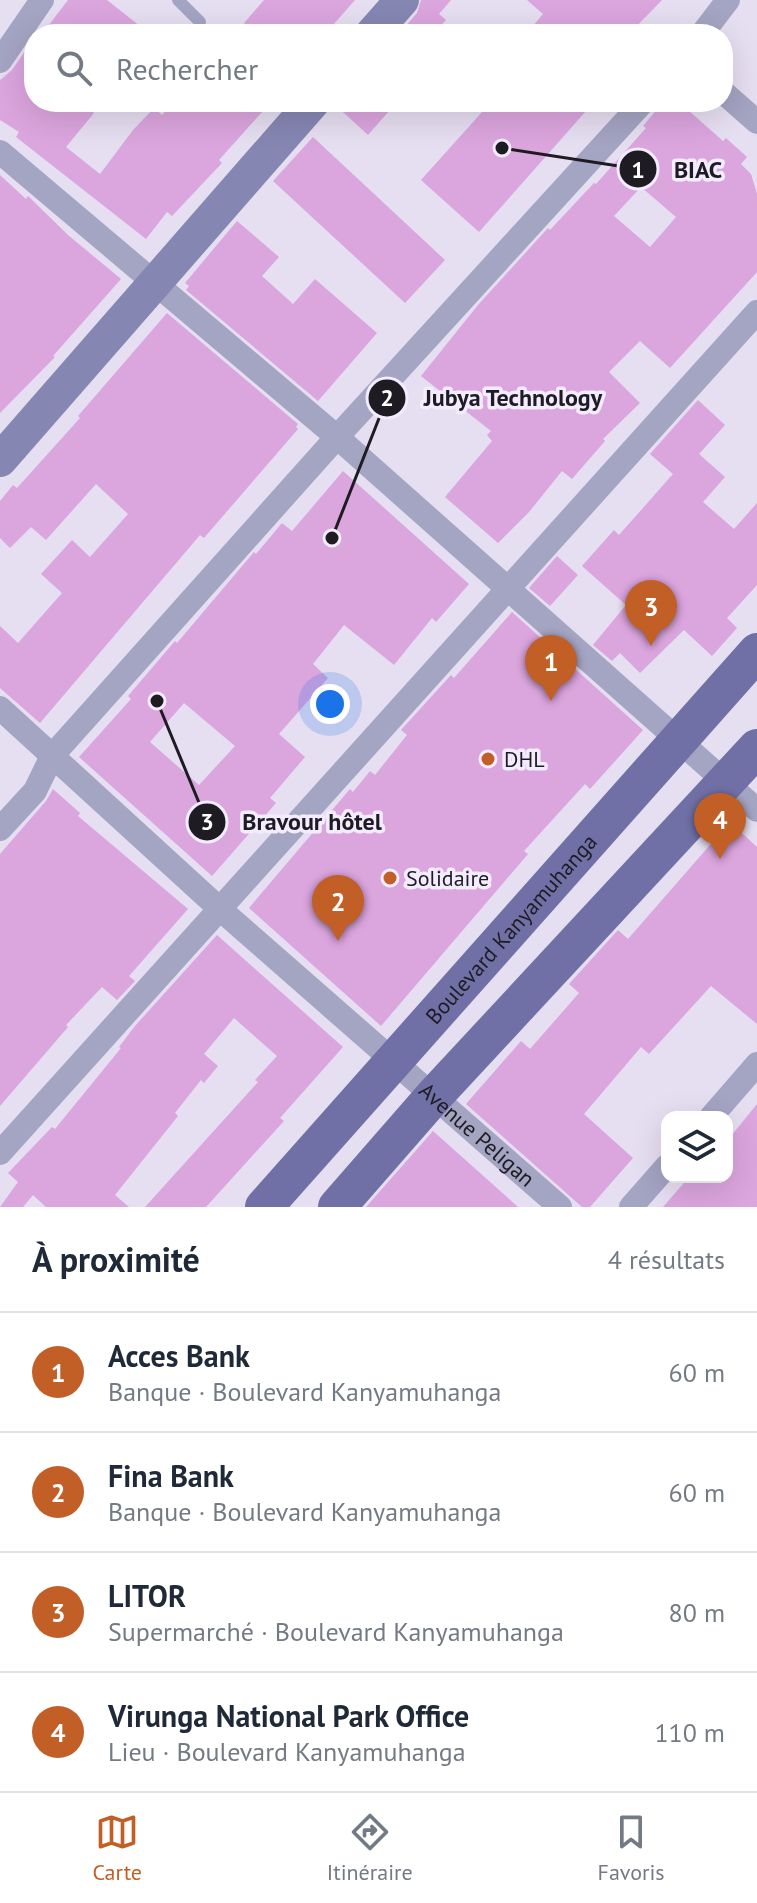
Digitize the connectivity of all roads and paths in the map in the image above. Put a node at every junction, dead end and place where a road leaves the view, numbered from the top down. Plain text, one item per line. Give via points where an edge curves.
1 (42, 0) edge
2 (178, 0) edge
3 (402, 0) edge
4 (728, 0) edge
5 (200, 22) dead end
6 (25, 24) edge
7 (381, 24) edge
8 (710, 24) edge
9 (24, 26) edge
10 (0, 61) edge
11 (733, 101) edge
12 (304, 112) edge
13 (634, 112) edge
14 (757, 122) edge
15 (0, 152) edge
16 (156, 283) junction
17 (757, 312) edge
18 (337, 437) junction
19 (0, 460) edge
20 (506, 589) junction
21 (757, 652) edge
22 (0, 708) edge
23 (677, 740) junction
24 (757, 748) edge
25 (52, 756) junction
26 (726, 783) junction
27 (757, 810) edge
28 (0, 829) edge
29 (221, 910) junction
30 (392, 1062) junction
31 (757, 1064) edge
32 (433, 1097) junction
33 (716, 1111) edge
34 (0, 1153) edge
35 (661, 1173) edge
36 (264, 1207) edge
37 (337, 1207) edge
38 (560, 1207) edge
39 (631, 1207) edge

1 - 6 street
2 - 5 lane
3 - 7 street
4 - 8 street
9 - 10 street
11 - 14 street
12 - 16 street
13 - 18 street
15 - 16 street
16 - 18 street
16 - 19 street
17 - 20 street
18 - 20 street
18 - 25 street
20 - 23 street
20 - 29 street
21 - 23 main road, Boulevard Kanyamuhanga
22 - 25 street, Avenue Peligan
23 - 26 street
23 - 30 main road, Boulevard Kanyamuhanga
24 - 26 main road
25 - 28 street via 35,791
25 - 29 street, Avenue Peligan
26 - 27 street
26 - 32 main road
29 - 30 street, Avenue Peligan
29 - 34 street
30 - 32 street, Avenue Peligan
30 - 36 main road, Boulevard Kanyamuhanga
31 - 33 street
32 - 37 main road
32 - 38 street, Avenue Peligan
35 - 39 street

